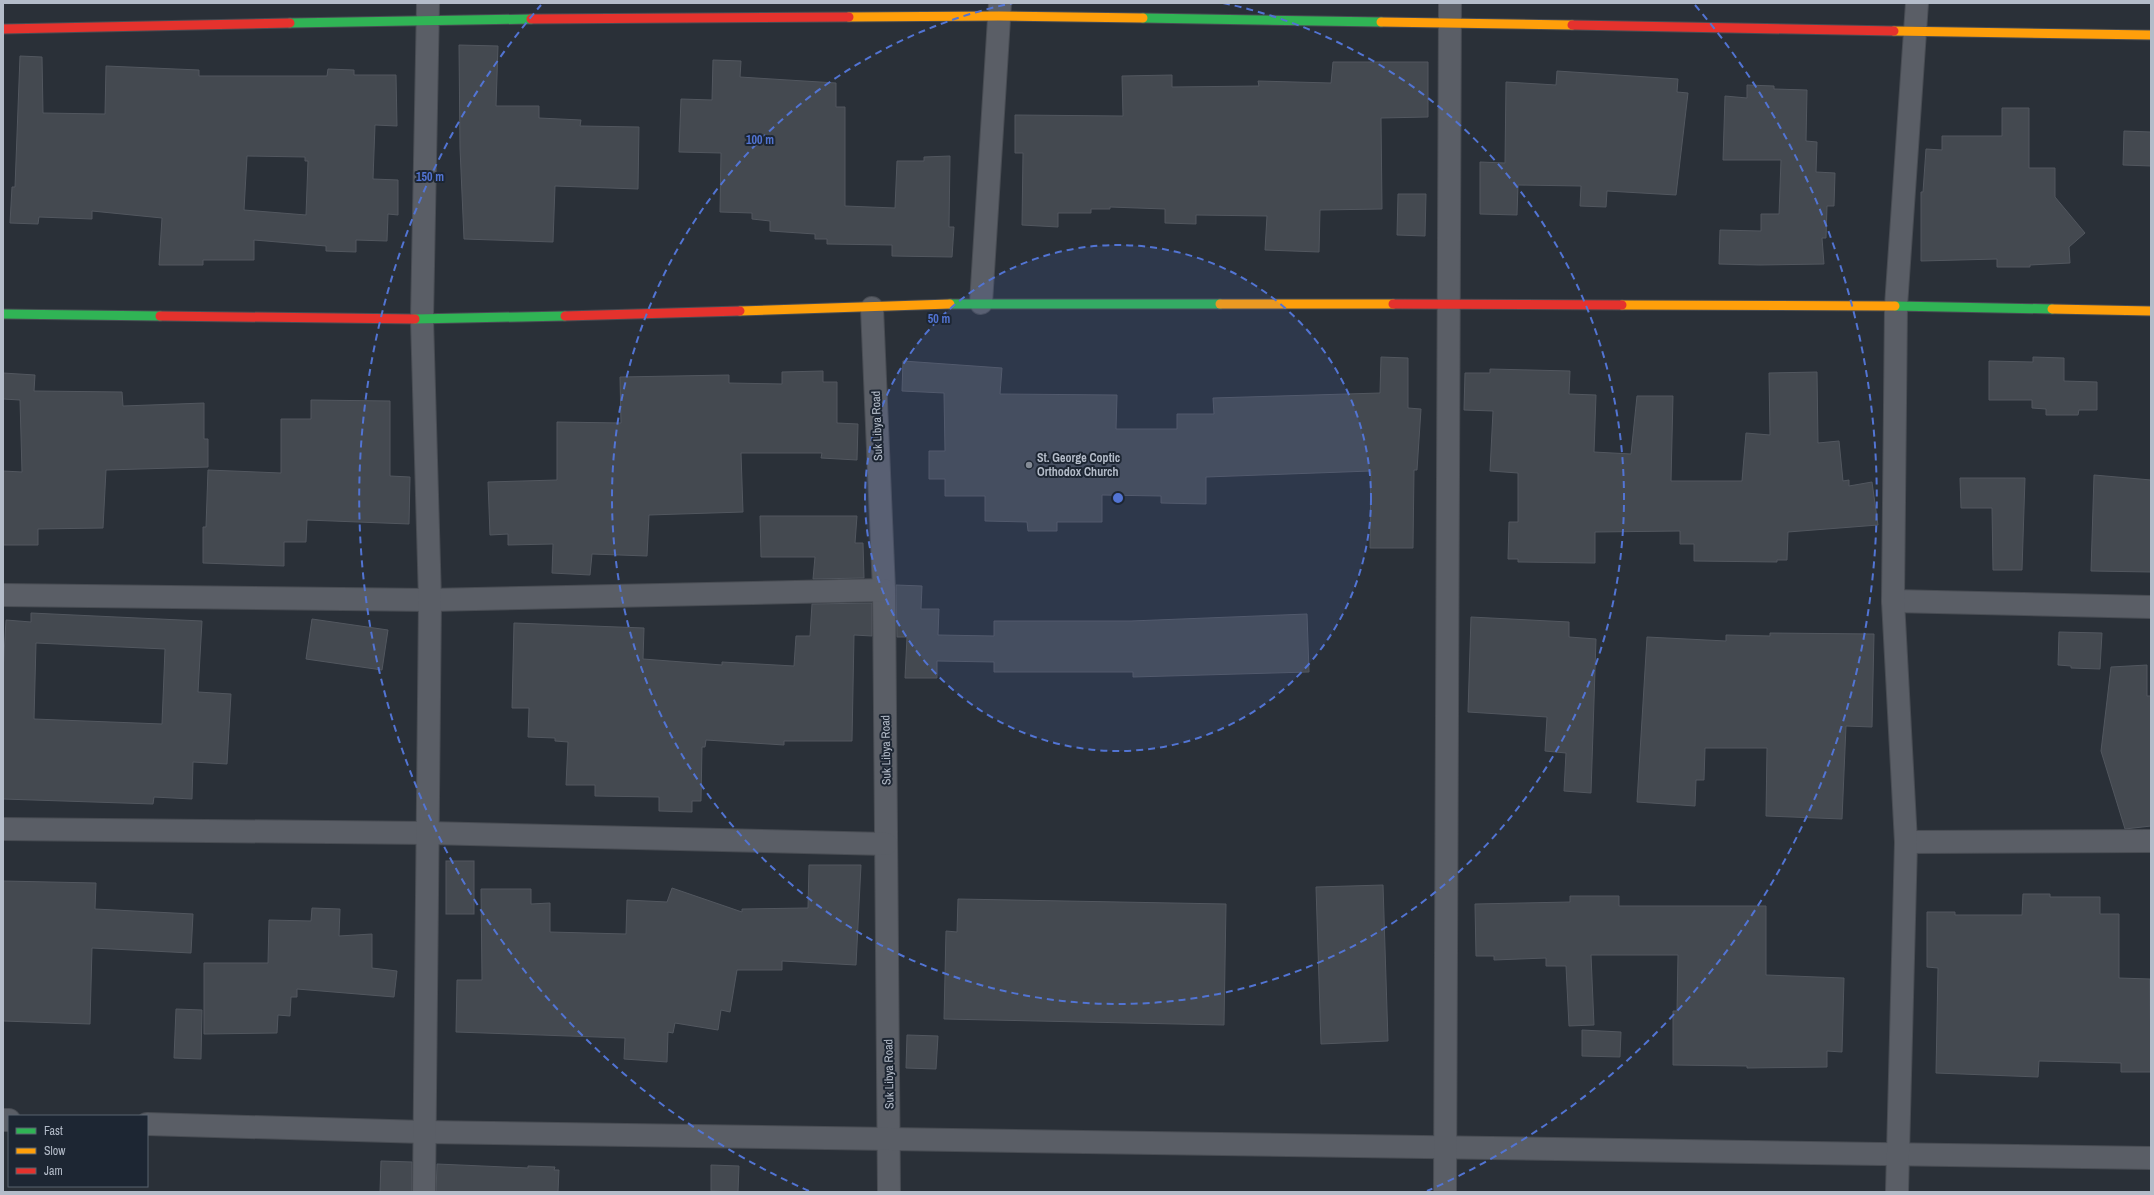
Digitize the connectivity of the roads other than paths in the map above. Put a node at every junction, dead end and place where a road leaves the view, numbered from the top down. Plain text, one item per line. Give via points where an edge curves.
1 (1450, 3) edge
2 (1917, 3) edge
3 (1000, 9) edge
4 (428, 12) edge
5 (3, 29) edge
6 (1916, 31) junction
7 (2151, 35) edge
8 (981, 303) junction
9 (1896, 306) junction
10 (872, 308) junction
11 (2151, 311) edge
12 (3, 314) edge
13 (422, 319) junction
14 (884, 590) junction
15 (3, 595) edge
16 (430, 600) junction
17 (1893, 601) junction
18 (2151, 607) edge
19 (3, 829) edge
20 (428, 833) junction
21 (2151, 841) edge
22 (1906, 842) junction
23 (886, 844) junction
24 (148, 1124) edge
25 (424, 1132) junction
26 (890, 1139) junction
27 (1445, 1148) junction
28 (1898, 1154) junction
29 (2151, 1158) edge
30 (424, 1192) edge
31 (889, 1192) edge
32 (1445, 1192) edge
33 (1897, 1192) edge

1 - 27 street
2 - 6 street
3 - 4 street
3 - 6 street
3 - 8 street
4 - 5 street
4 - 13 street
6 - 7 street
6 - 9 street
8 - 9 street
8 - 10 street
9 - 11 street
9 - 17 street
10 - 13 street
10 - 14 street, Suk Libya Road
12 - 13 street
13 - 16 street
14 - 16 street
14 - 23 street, Suk Libya Road
15 - 16 street
16 - 20 street
17 - 18 street
17 - 22 street
19 - 20 street
20 - 23 street
20 - 25 street
21 - 22 street
22 - 28 street
23 - 26 street, Suk Libya Road
24 - 25 street
25 - 26 street
25 - 30 street
26 - 27 street
26 - 31 street, Suk Libya Road
27 - 28 street
27 - 32 street
28 - 29 street
28 - 33 street

